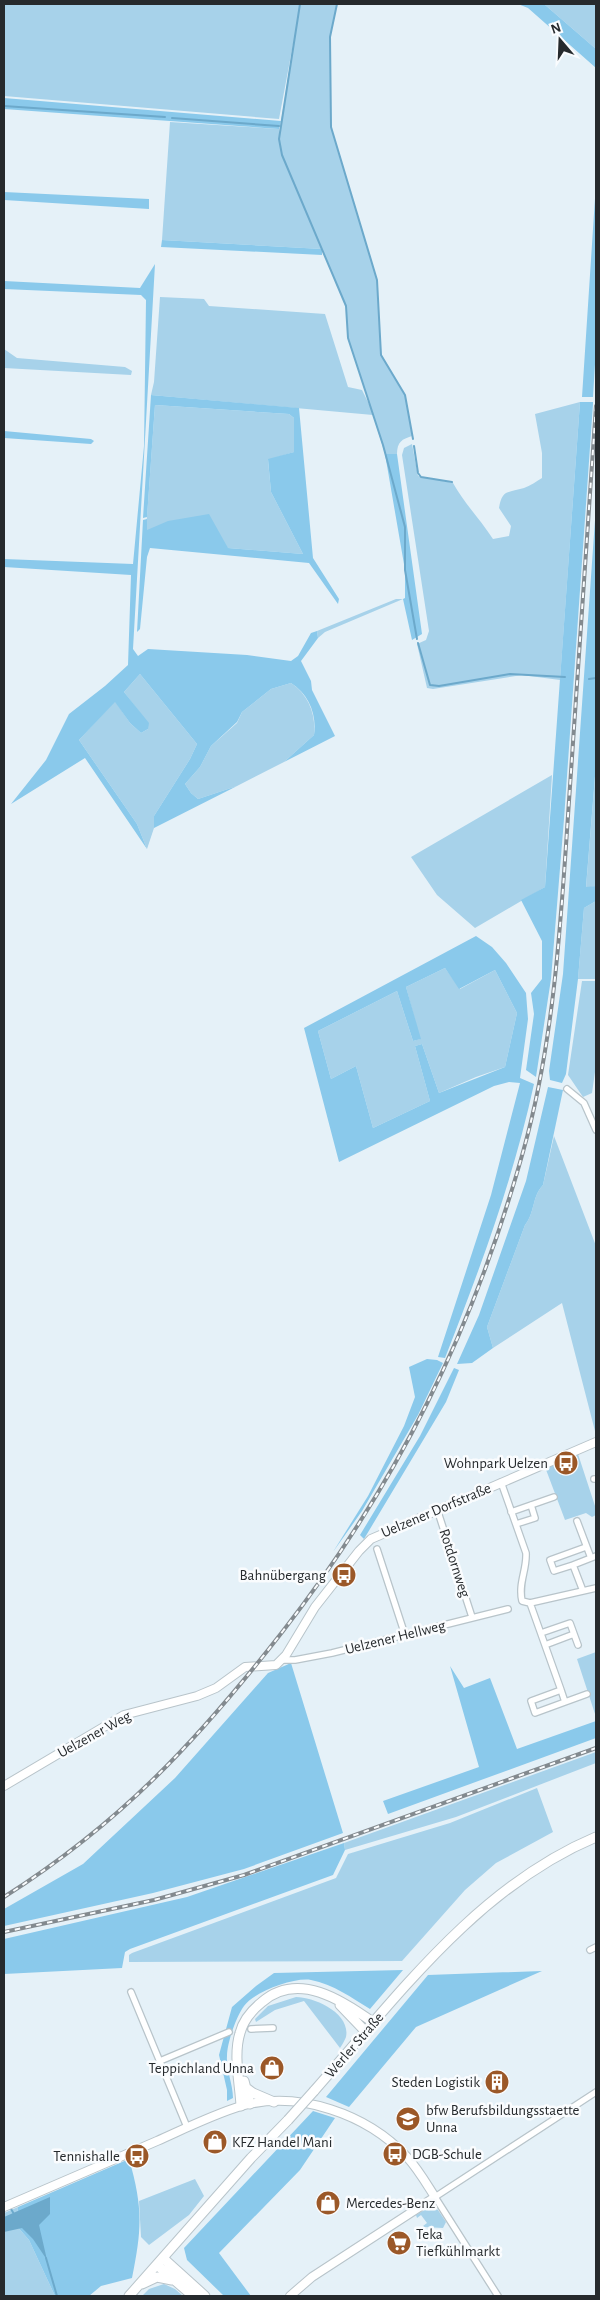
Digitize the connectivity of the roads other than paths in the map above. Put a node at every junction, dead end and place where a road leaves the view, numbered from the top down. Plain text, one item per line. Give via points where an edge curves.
1 (567, 1089) dead end
2 (596, 1130) edge
3 (596, 1442) edge
4 (501, 1482) junction
5 (554, 1497) dead end
6 (531, 1505) junction
7 (437, 1509) junction
8 (511, 1512) junction
9 (577, 1521) dead end
10 (516, 1524) junction
11 (586, 1548) junction
12 (377, 1549) dead end
13 (594, 1557) edge
14 (573, 1565) junction
15 (596, 1588) edge
16 (583, 1591) junction
17 (530, 1603) junction
18 (508, 1609) dead end
19 (472, 1617) junction
20 (541, 1633) junction
21 (574, 1634) junction
22 (405, 1635) junction
23 (545, 1645) junction
24 (578, 1645) dead end
25 (282, 1660) junction
26 (561, 1690) junction
27 (588, 1694) dead end
28 (566, 1702) junction
29 (4, 1786) edge
30 (596, 1837) edge
31 (131, 1992) dead end
32 (336, 2000) junction
33 (374, 2023) junction
34 (273, 2028) dead end
35 (252, 2029) dead end
36 (229, 2032) dead end
37 (366, 2032) junction
38 (160, 2062) junction
39 (238, 2063) junction
40 (245, 2087) junction
41 (596, 2092) edge
42 (274, 2102) junction
43 (246, 2105) junction
44 (187, 2127) junction
45 (435, 2197) junction
46 (4, 2207) edge
47 (160, 2261) junction
48 (178, 2283) junction
49 (140, 2285) junction
50 (129, 2296) edge
51 (194, 2296) edge
52 (205, 2296) edge
53 (290, 2296) edge
54 (498, 2296) edge

1 - 2 street via 584,1102
3 - 4 street, Uelzener Dorfstraße
4 - 7 street, Uelzener Dorfstraße
4 - 8 street
5 - 6 street
6 - 8 street
6 - 10 street via 535,1518
7 - 19 street, Rotdornweg
7 - 25 street, Uelzener Dorfstraße via 377,1535 362,1546 310,1614
8 - 10 street
9 - 11 street
10 - 17 street via 526,1552 520,1590 522,1601
11 - 13 street
11 - 14 street via 550,1560 554,1572
12 - 22 street
13 - 14 street
14 - 16 street
15 - 16 street
16 - 17 street
17 - 20 street
18 - 19 street, Uelzener Hellweg
19 - 22 street, Uelzener Hellweg
20 - 21 street via 570,1623
20 - 23 street
21 - 23 street
21 - 24 street
22 - 25 street, Uelzener Hellweg via 314,1657
23 - 26 street
25 - 29 street, Uelzener Weg via 272,1666 242,1668 216,1688 202,1694 116,1718
26 - 28 street
26 - 28 street via 531,1701 535,1713
27 - 28 street
30 - 33 main road, Werler Straße via 552,1858 480,1911
31 - 38 street
32 - 33 main road
32 - 37 main road
32 - 39 main road via 315,1990 301,1988 284,1990 264,2000 242,2028
33 - 37 main road, Werler Straße
34 - 35 street
36 - 38 street
37 - 47 main road, Werler Straße, bridge
38 - 44 street
39 - 40 main road
39 - 43 main road
40 - 42 main road
40 - 43 main road
41 - 45 street
42 - 43 street
42 - 45 street via 318,2106 372,2128 406,2156
43 - 44 street
44 - 46 street
45 - 53 street via 312,2277
45 - 54 street
47 - 48 main road
47 - 49 main road, Werler Straße
47 - 52 main road
48 - 49 main road via 162,2277
48 - 51 main road
49 - 50 main road, Werler Straße

